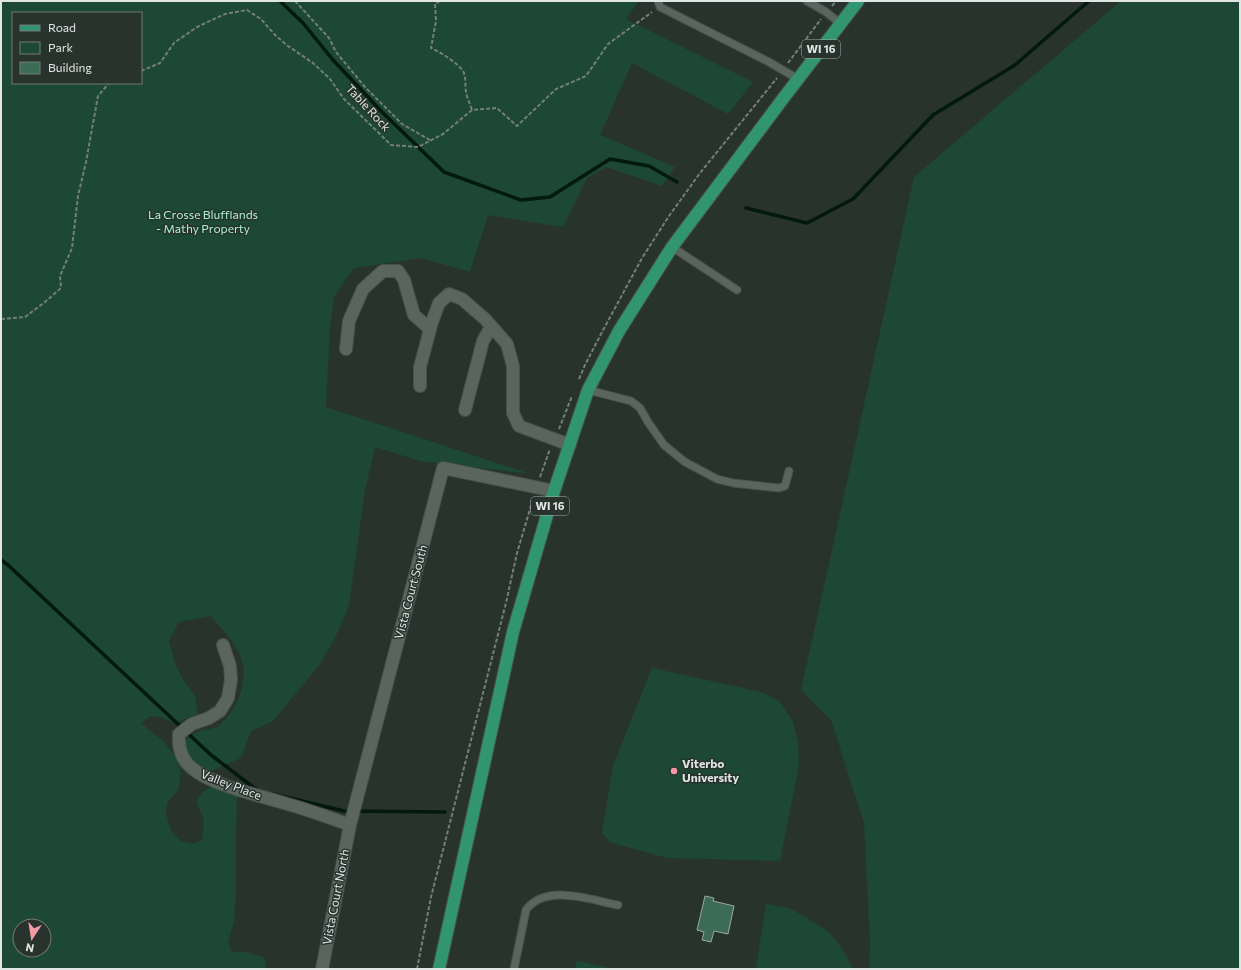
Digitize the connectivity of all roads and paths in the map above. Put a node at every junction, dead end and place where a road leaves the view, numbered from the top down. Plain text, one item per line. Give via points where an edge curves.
1 (295, 1) edge
2 (440, 1) edge
3 (807, 1) edge
4 (836, 1) edge
5 (858, 1) edge
6 (659, 4) edge
7 (826, 12) junction
8 (840, 24) junction
9 (783, 70) junction
10 (142, 71) edge
11 (798, 79) junction
12 (108, 84) edge
13 (472, 110) junction
14 (430, 140) junction
15 (672, 247) junction
16 (737, 290) dead end
17 (1, 319) edge
18 (491, 327) junction
19 (430, 329) junction
20 (346, 349) dead end
21 (420, 386) dead end
22 (576, 386) dead end
23 (588, 390) junction
24 (574, 392) dead end
25 (465, 410) dead end
26 (554, 439) junction
27 (570, 445) junction
28 (789, 471) dead end
29 (537, 488) junction
30 (554, 491) junction
31 (223, 645) dead end
32 (350, 825) junction
33 (618, 905) dead end
34 (322, 969) edge
35 (416, 969) edge
36 (439, 969) edge
37 (514, 969) edge

1 - 14 path via 329,38 336,52 365,87 402,124
2 - 13 path via 435,4 436,21 431,48 464,72 466,93
3 - 7 lane
4 - 7 path
5 - 8 main road, WI 16
6 - 9 lane
6 - 13 path via 608,44 586,76 556,89 517,126 497,108
7 - 8 lane
7 - 9 path
8 - 11 main road, WI 16
9 - 11 lane
9 - 22 path via 700,173 669,216 642,258
10 - 14 path, Table Rock via 160,63 174,43 197,27 225,14 247,10 261,19 276,36 330,79 344,99 391,146 418,147
11 - 15 main road, WI 16
12 - 17 path via 98,96 78,196 72,248 60,276 61,288 25,317
13 - 14 path, Table Rock via 443,134
15 - 16 lane
15 - 23 main road, WI 16 via 619,331
18 - 19 street via 462,299 449,294 440,303
18 - 25 street via 483,341
18 - 26 street via 507,344 513,366 513,412 518,426
19 - 20 street via 414,315 404,280 398,271 383,271 363,289 349,321
19 - 21 street via 420,367
23 - 27 main road, WI 16
23 - 28 lane via 631,401 640,408 664,445 684,462 716,479 779,488 785,486
24 - 26 path
26 - 27 street
26 - 29 path
27 - 30 main road, WI 16
29 - 30 street, Vista Court South
29 - 32 street, Vista Court South via 443,468
29 - 35 path via 517,553 431,897
30 - 36 main road, WI 16 via 513,632
31 - 32 street, Valley Place via 230,666 228,698 220,711 192,724 179,734 178,744 185,762 204,776 228,786
32 - 34 street, Vista Court North
33 - 37 lane via 564,895 539,899 526,910

